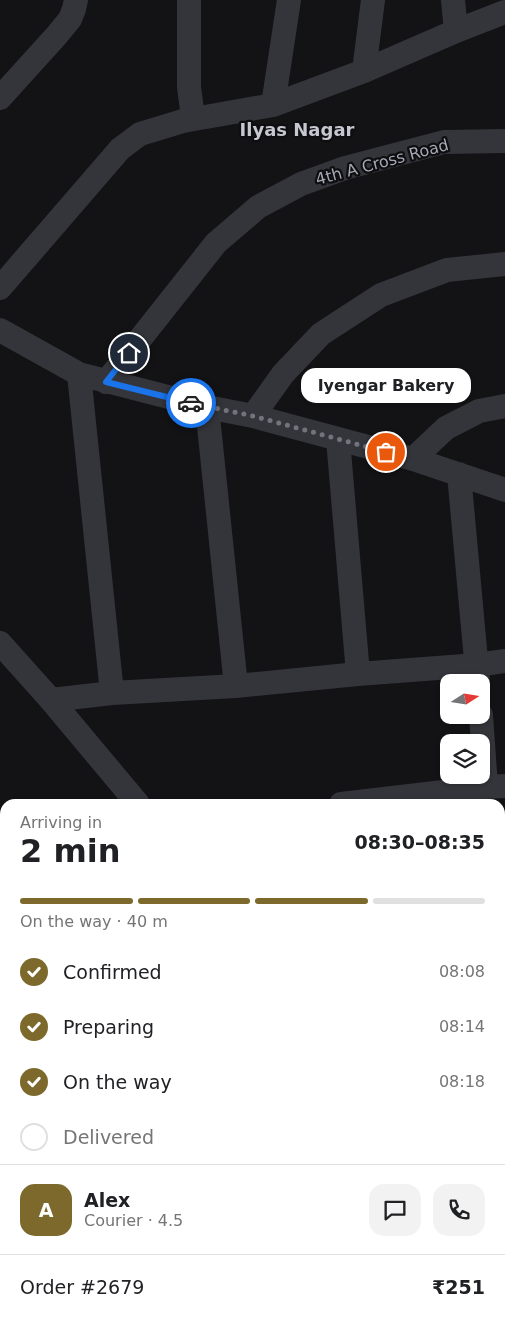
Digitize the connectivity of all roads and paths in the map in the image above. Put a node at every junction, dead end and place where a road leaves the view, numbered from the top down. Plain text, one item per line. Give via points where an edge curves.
1 (76, 0) edge
2 (189, 0) edge
3 (289, 0) edge
4 (373, 0) edge
5 (453, 0) edge
6 (505, 12) edge
7 (456, 31) junction
8 (364, 71) junction
9 (0, 98) edge
10 (273, 105) junction
11 (193, 118) junction
12 (505, 141) edge
13 (505, 264) edge
14 (0, 288) edge
15 (0, 330) edge
16 (79, 374) junction
17 (106, 382) junction
18 (505, 406) edge
19 (207, 407) junction
20 (253, 416) junction
21 (338, 439) junction
22 (413, 459) junction
23 (459, 474) junction
24 (505, 490) edge
25 (0, 643) edge
26 (505, 661) edge
27 (358, 674) junction
28 (440, 674) edge
29 (477, 674) edge
30 (236, 686) junction
31 (112, 693) junction
32 (51, 700) junction
33 (483, 724) edge
34 (496, 786) edge
35 (134, 799) edge
36 (384, 799) edge

1 - 9 street via 66,24
2 - 11 street via 189,87
3 - 10 street
4 - 8 street
5 - 7 street
6 - 7 street
7 - 8 street
8 - 10 street
10 - 11 street
11 - 14 street via 140,134 129,141
12 - 17 street, 4th A Cross Road via 444,142 344,168 301,184 258,207 216,243
13 - 20 street via 447,270 381,296 321,334 283,374
15 - 16 street
16 - 17 street
16 - 31 street
17 - 19 street
18 - 22 street via 479,411 446,428
19 - 20 street
19 - 30 street
20 - 21 street
21 - 22 street
21 - 27 street
22 - 23 street
23 - 24 street
23 - 29 street
25 - 32 street
26 - 29 street
27 - 28 street
27 - 30 street
30 - 31 street
31 - 32 street
32 - 35 street
33 - 34 street
34 - 36 street

